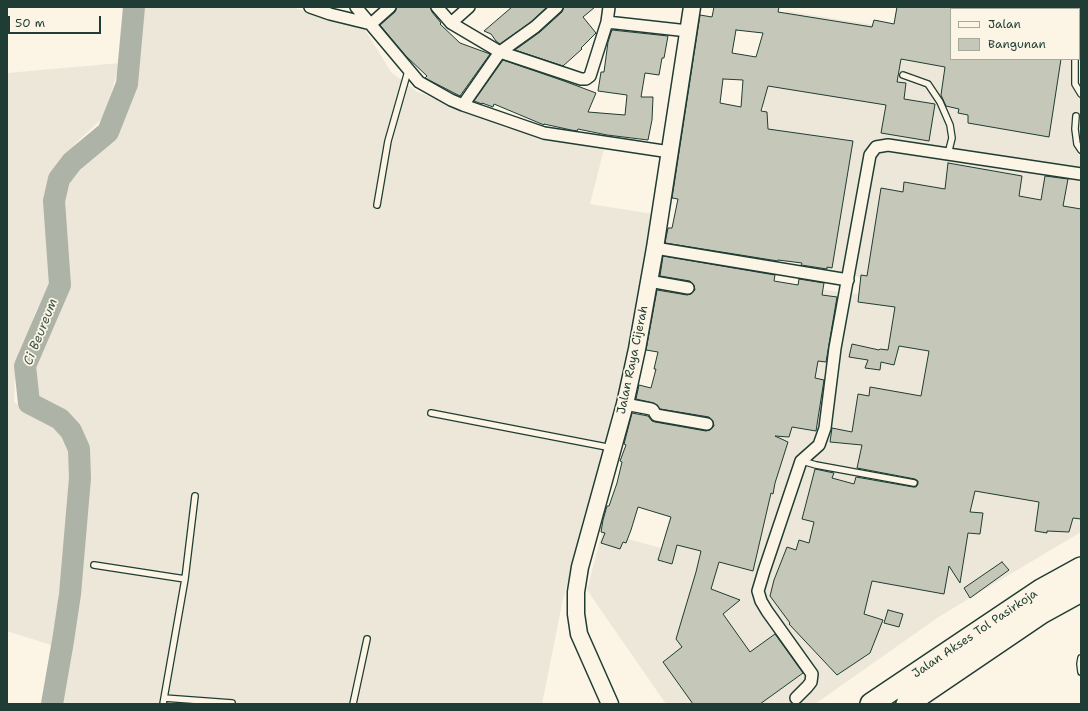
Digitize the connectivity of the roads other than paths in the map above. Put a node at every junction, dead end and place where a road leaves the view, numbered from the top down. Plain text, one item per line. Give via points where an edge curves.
1 (310, 7) edge
2 (356, 7) edge
3 (390, 7) edge
4 (437, 7) edge
5 (470, 7) edge
6 (558, 7) edge
7 (610, 7) edge
8 (692, 7) edge
9 (608, 22) junction
10 (451, 23) junction
11 (371, 24) junction
12 (688, 31) junction
13 (500, 52) junction
14 (1075, 60) dead end
15 (408, 70) junction
16 (903, 75) dead end
17 (1081, 94) edge
18 (463, 105) junction
19 (1076, 116) dead end
20 (1081, 150) edge
21 (670, 152) junction
22 (948, 154) junction
23 (1081, 174) edge
24 (377, 205) dead end
25 (656, 248) junction
26 (848, 280) junction
27 (649, 281) junction
28 (688, 288) dead end
29 (625, 404) junction
30 (431, 413) dead end
31 (707, 424) dead end
32 (614, 448) junction
33 (801, 461) junction
34 (914, 484) dead end
35 (195, 496) dead end
36 (94, 565) dead end
37 (1081, 568) edge
38 (185, 580) junction
39 (1081, 591) edge
40 (368, 638) dead end
41 (1081, 658) edge
42 (1081, 672) edge
43 (796, 698) dead end
44 (164, 701) edge
45 (232, 703) edge
46 (353, 704) edge
47 (610, 704) edge
48 (871, 704) edge
49 (907, 704) edge

1 - 11 street
2 - 11 street
3 - 11 street
4 - 10 street
5 - 10 street
6 - 13 street
7 - 9 street
8 - 12 main road, Jalan Raya Cijerah
9 - 12 street
9 - 13 street via 590,76 586,79
10 - 13 street
11 - 15 street
12 - 21 main road, Jalan Raya Cijerah
13 - 18 street
14 - 17 lane via 1075,84
15 - 18 street via 419,82
15 - 24 lane via 388,141
16 - 22 lane via 928,84 940,102 950,125 952,138
18 - 21 street via 544,133
19 - 20 lane via 1077,144
21 - 25 main road, Jalan Raya Cijerah
22 - 23 street
22 - 26 street via 888,145 876,147 870,155 864,179
25 - 26 street
25 - 27 main road, Jalan Raya Cijerah
26 - 33 street via 835,348 825,428 819,445
27 - 28 street
27 - 29 main road, Jalan Raya Cijerah
29 - 31 street via 651,409 656,415
29 - 32 main road, Jalan Raya Cijerah
30 - 32 lane
32 - 47 main road, Jalan Raya Cijerah via 580,567 576,592 579,634
33 - 34 lane
33 - 43 street via 758,591 761,601 812,674 808,687
35 - 38 lane
36 - 38 lane
37 - 48 highway, Jalan Akses Tol Pasirkoja via 1041,590
38 - 44 lane
39 - 49 highway, Jalan Akses Tol Pasirkoja via 1041,613
40 - 46 lane
41 - 42 lane
44 - 45 lane

